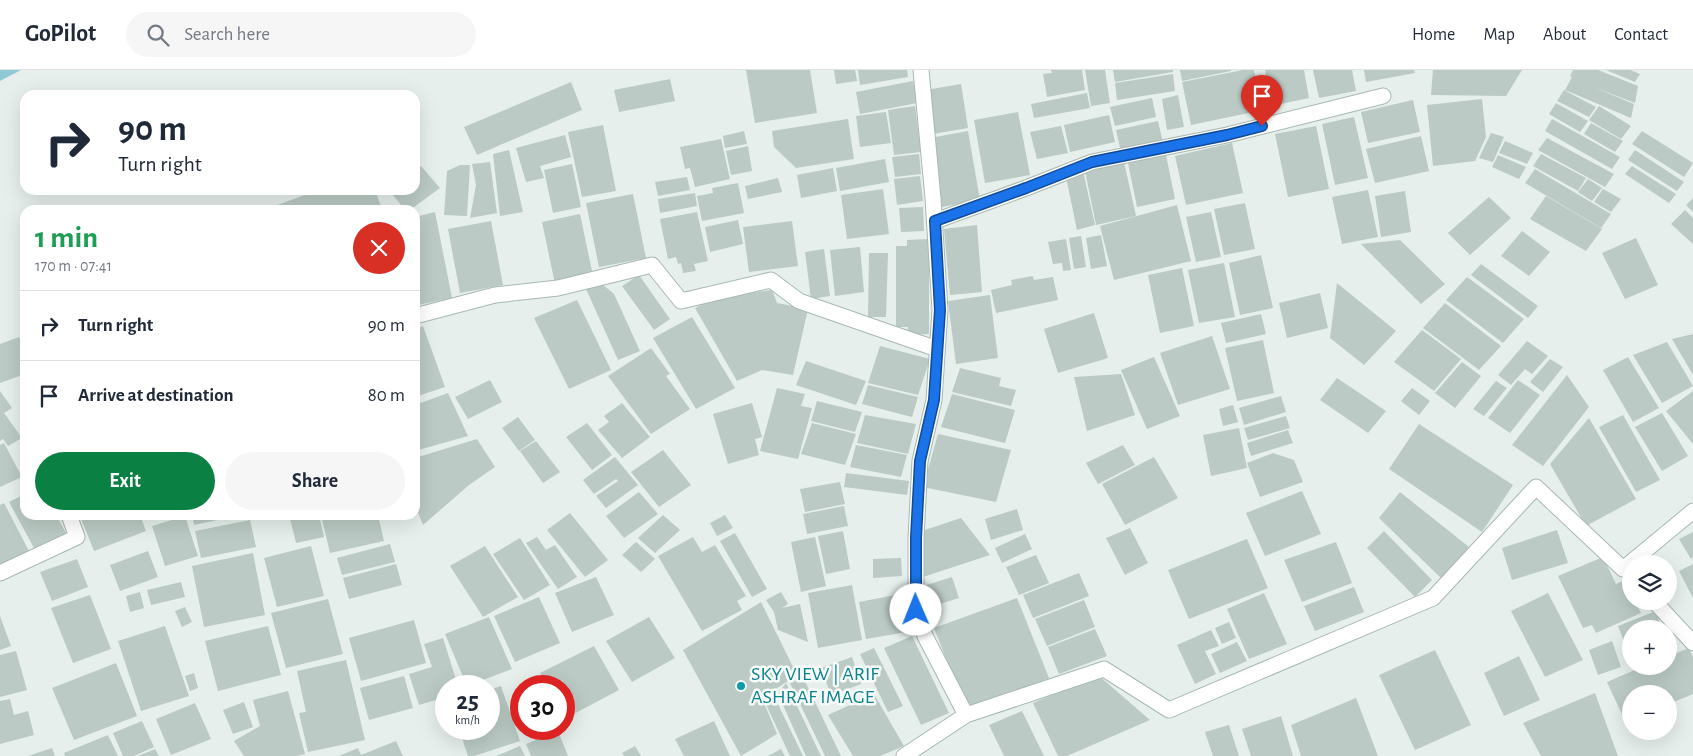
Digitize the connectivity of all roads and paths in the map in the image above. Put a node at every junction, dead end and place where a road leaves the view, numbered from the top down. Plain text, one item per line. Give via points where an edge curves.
1 (921, 70) edge
2 (1383, 96) dead end
3 (935, 221) junction
4 (420, 315) edge
5 (937, 349) junction
6 (1693, 511) edge
7 (70, 520) edge
8 (1646, 555) edge
9 (1622, 568) edge
10 (0, 573) edge
11 (1663, 610) edge
12 (1693, 642) edge
13 (966, 715) junction
14 (904, 756) edge

1 - 3 street
2 - 3 street via 1227,135 1092,162
3 - 5 street via 940,310
4 - 5 street via 495,295 558,288 652,266 681,301 771,280 799,301
5 - 13 street via 934,400 920,461 916,610 925,636
6 - 8 street
7 - 10 street via 78,537
9 - 13 street via 1536,487 1433,598 1169,710 1104,669
11 - 12 street
13 - 14 street

